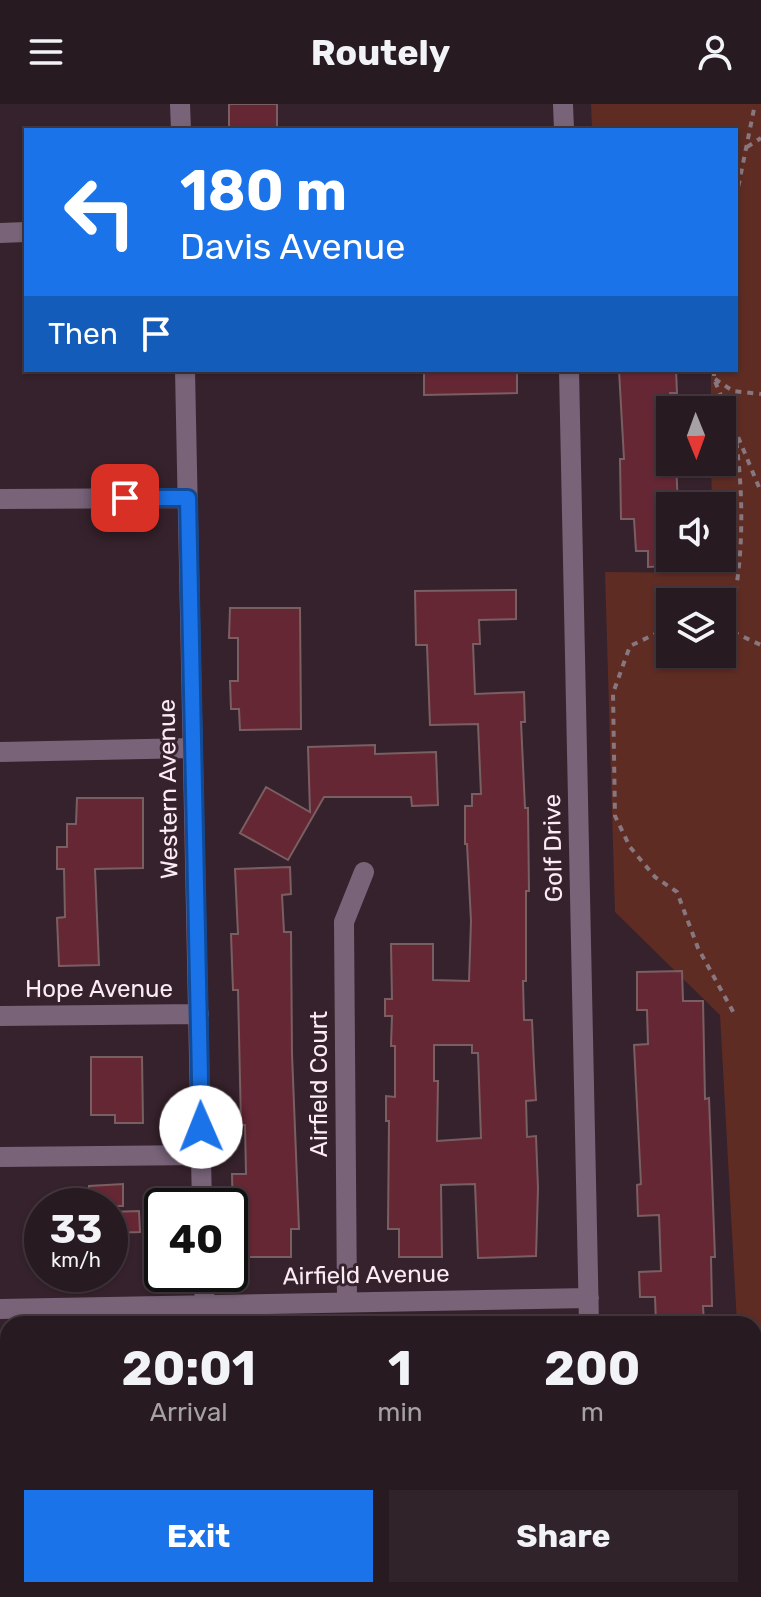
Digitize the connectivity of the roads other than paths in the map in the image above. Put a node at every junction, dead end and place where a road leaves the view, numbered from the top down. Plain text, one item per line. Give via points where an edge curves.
1 (180, 104) edge
2 (563, 104) edge
3 (181, 128) edge
4 (564, 128) edge
5 (24, 232) edge
6 (0, 233) edge
7 (185, 372) edge
8 (569, 372) edge
9 (188, 498) junction
10 (0, 499) edge
11 (193, 748) junction
12 (0, 752) edge
13 (364, 872) dead end
14 (199, 1014) junction
15 (0, 1016) edge
16 (201, 1155) junction
17 (0, 1157) edge
18 (202, 1188) edge
19 (204, 1292) edge
20 (589, 1298) junction
21 (347, 1301) junction
22 (0, 1309) edge
23 (204, 1315) edge
24 (589, 1316) edge

1 - 3 street
2 - 4 street
5 - 6 street
7 - 9 street, Western Avenue
8 - 20 street, Golf Drive
9 - 10 street
9 - 11 street, Western Avenue
11 - 12 street
11 - 14 street, Western Avenue
13 - 21 street, Airfield Court via 344,922
14 - 15 street, Hope Avenue
14 - 16 street, Western Avenue
16 - 17 street
16 - 18 street, Western Avenue
19 - 23 street
20 - 21 street, Airfield Avenue
20 - 24 street, Golf Drive
21 - 23 street, Airfield Avenue
22 - 23 street, Airfield Avenue

